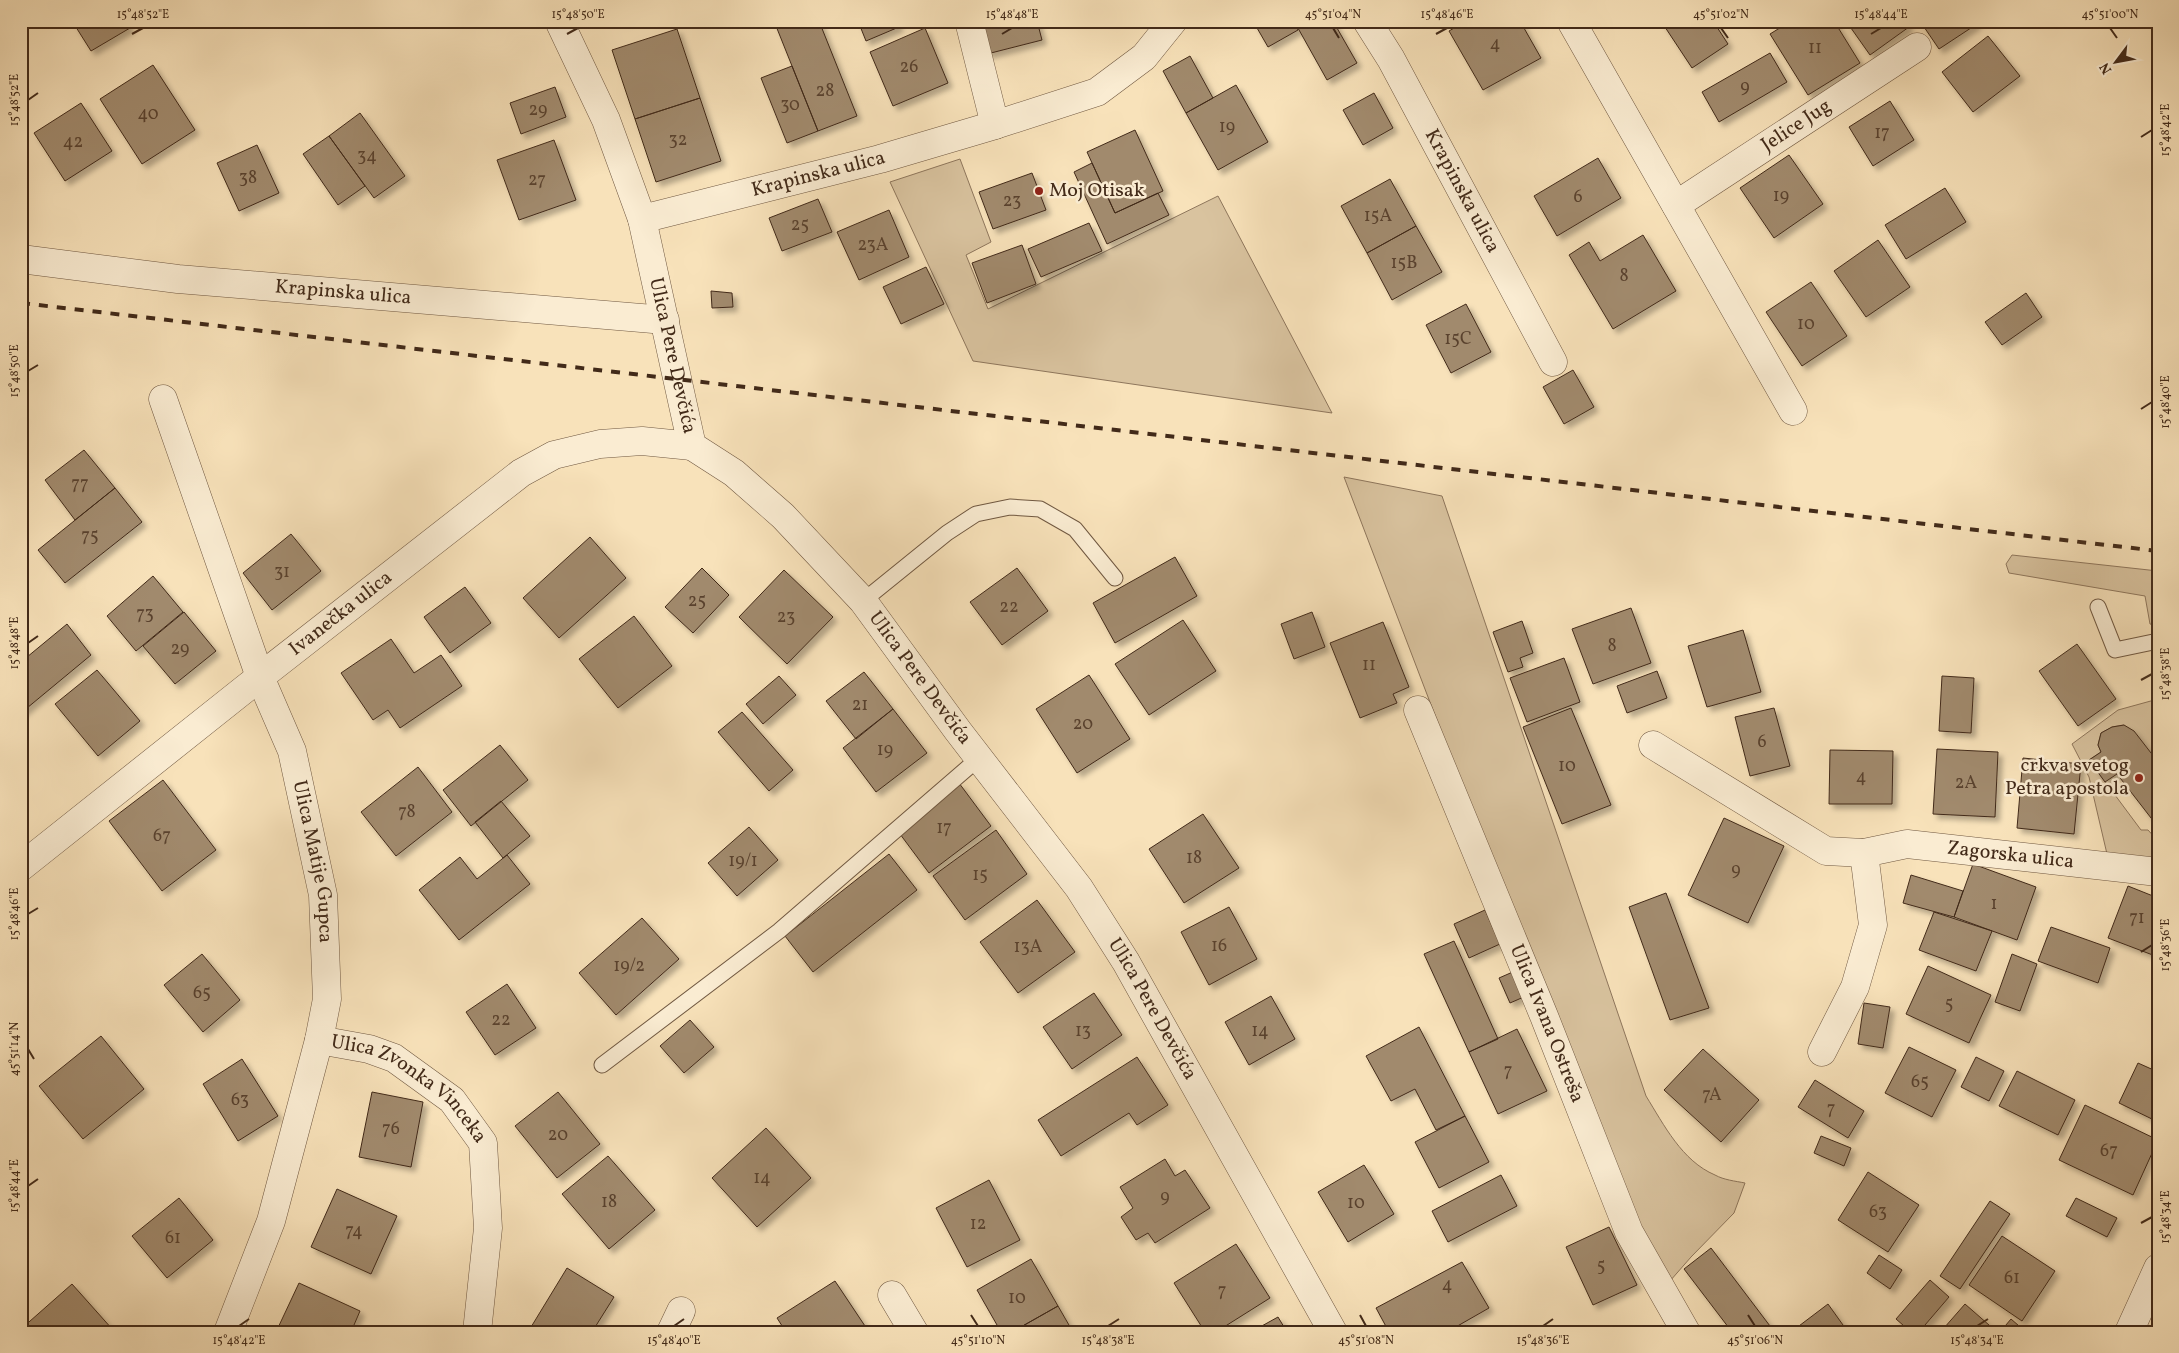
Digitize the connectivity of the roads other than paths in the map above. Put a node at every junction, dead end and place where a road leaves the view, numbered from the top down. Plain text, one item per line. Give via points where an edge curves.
1 (558, 21) edge
2 (968, 21) edge
3 (1173, 21) edge
4 (1367, 21) edge
5 (1571, 21) edge
6 (1917, 46) dead end
7 (995, 125) junction
8 (1676, 205) junction
9 (642, 220) junction
10 (21, 259) edge
11 (665, 320) junction
12 (1553, 362) dead end
13 (163, 399) dead end
14 (1793, 411) dead end
15 (692, 446) junction
16 (1115, 578) dead end
17 (863, 601) junction
18 (2098, 607) dead end
19 (2158, 641) edge
20 (260, 677) junction
21 (1418, 710) dead end
22 (1653, 746) dead end
23 (979, 758) junction
24 (1864, 853) junction
25 (21, 867) edge
26 (2158, 872) edge
27 (319, 1040) junction
28 (1822, 1052) dead end
29 (602, 1065) dead end
30 (2158, 1268) edge
31 (892, 1295) dead end
32 (228, 1332) edge
33 (477, 1332) edge
34 (914, 1332) edge
35 (1333, 1332) edge
36 (1686, 1332) edge
37 (2129, 1332) edge

1 - 9 street, Ulica Pere Devčića via 606,120
2 - 7 street
3 - 7 street, Krapinska ulica via 1144,58 1097,92
4 - 12 street, Krapinska ulica via 1391,59
5 - 8 street
6 - 8 street, Jelice Jug
7 - 9 street, Krapinska ulica via 880,159
8 - 14 street
9 - 11 street, Ulica Pere Devčića
10 - 11 street, Krapinska ulica via 178,279
11 - 15 street, Ulica Pere Devčića
13 - 20 street, Ulica Matije Gupca
15 - 17 street, Ulica Pere Devčića via 734,473 783,516
15 - 20 street, Ivanečka ulica via 642,441 600,444 554,456 521,473
16 - 17 lane via 1075,529 1040,510 1010,507 976,514 947,532
17 - 23 street, Ulica Pere Devčića
18 - 19 lane via 2115,650
20 - 25 street, Ivanečka ulica
20 - 27 street, Ulica Matije Gupca via 292,751 323,894 327,999
21 - 36 street, Ulica Ivana Ostreša via 1629,1232
22 - 24 street, Zagorska ulica via 1826,851
23 - 29 lane via 779,931
23 - 35 street, Ulica Pere Devčića via 1079,888 1126,962
24 - 26 street, Zagorska ulica via 1907,844
24 - 28 street via 1873,925 1855,987
27 - 32 street, Ulica Matije Gupca via 271,1221
27 - 33 street, Ulica Zvonka Vinceka via 369,1049 394,1058 452,1100 483,1143 488,1228
30 - 37 street
31 - 34 street

